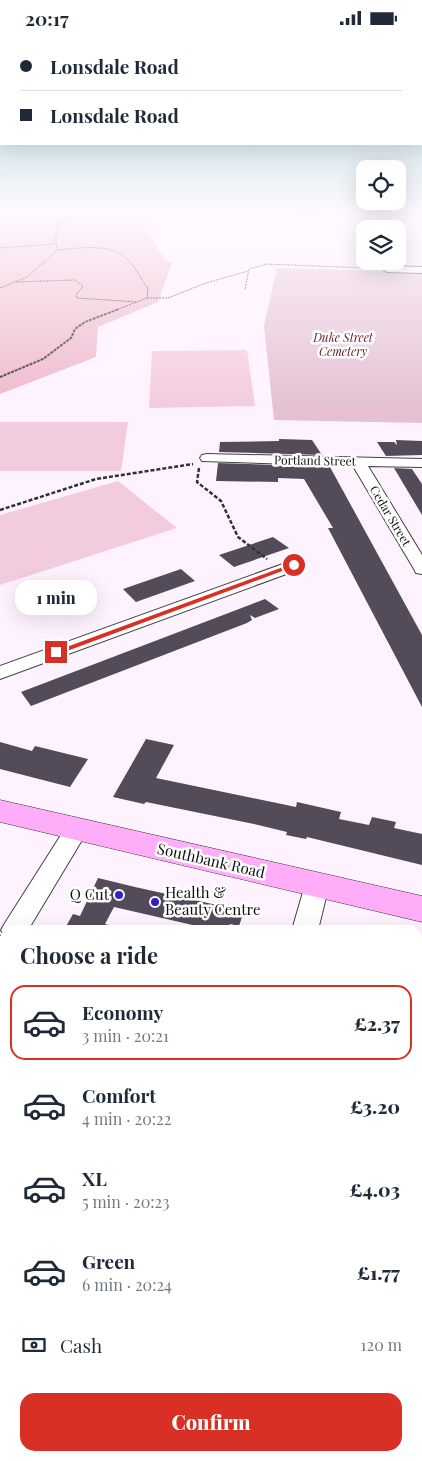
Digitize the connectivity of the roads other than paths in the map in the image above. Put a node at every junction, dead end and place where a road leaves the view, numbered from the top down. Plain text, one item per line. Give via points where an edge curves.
1 (207, 458) dead end
2 (358, 462) junction
3 (422, 463) edge
4 (287, 568) road end
5 (422, 569) edge
6 (0, 673) edge
7 (0, 811) edge
8 (76, 830) junction
9 (317, 885) junction
10 (422, 909) edge
11 (17, 925) edge
12 (306, 925) edge

1 - 2 street, Portland Street
2 - 3 street, Portland Street
2 - 5 street, Cedar Street
4 - 6 street
7 - 8 street, Southbank Road
8 - 9 street, Southbank Road
8 - 11 street
9 - 10 street, Southbank Road
9 - 12 street

